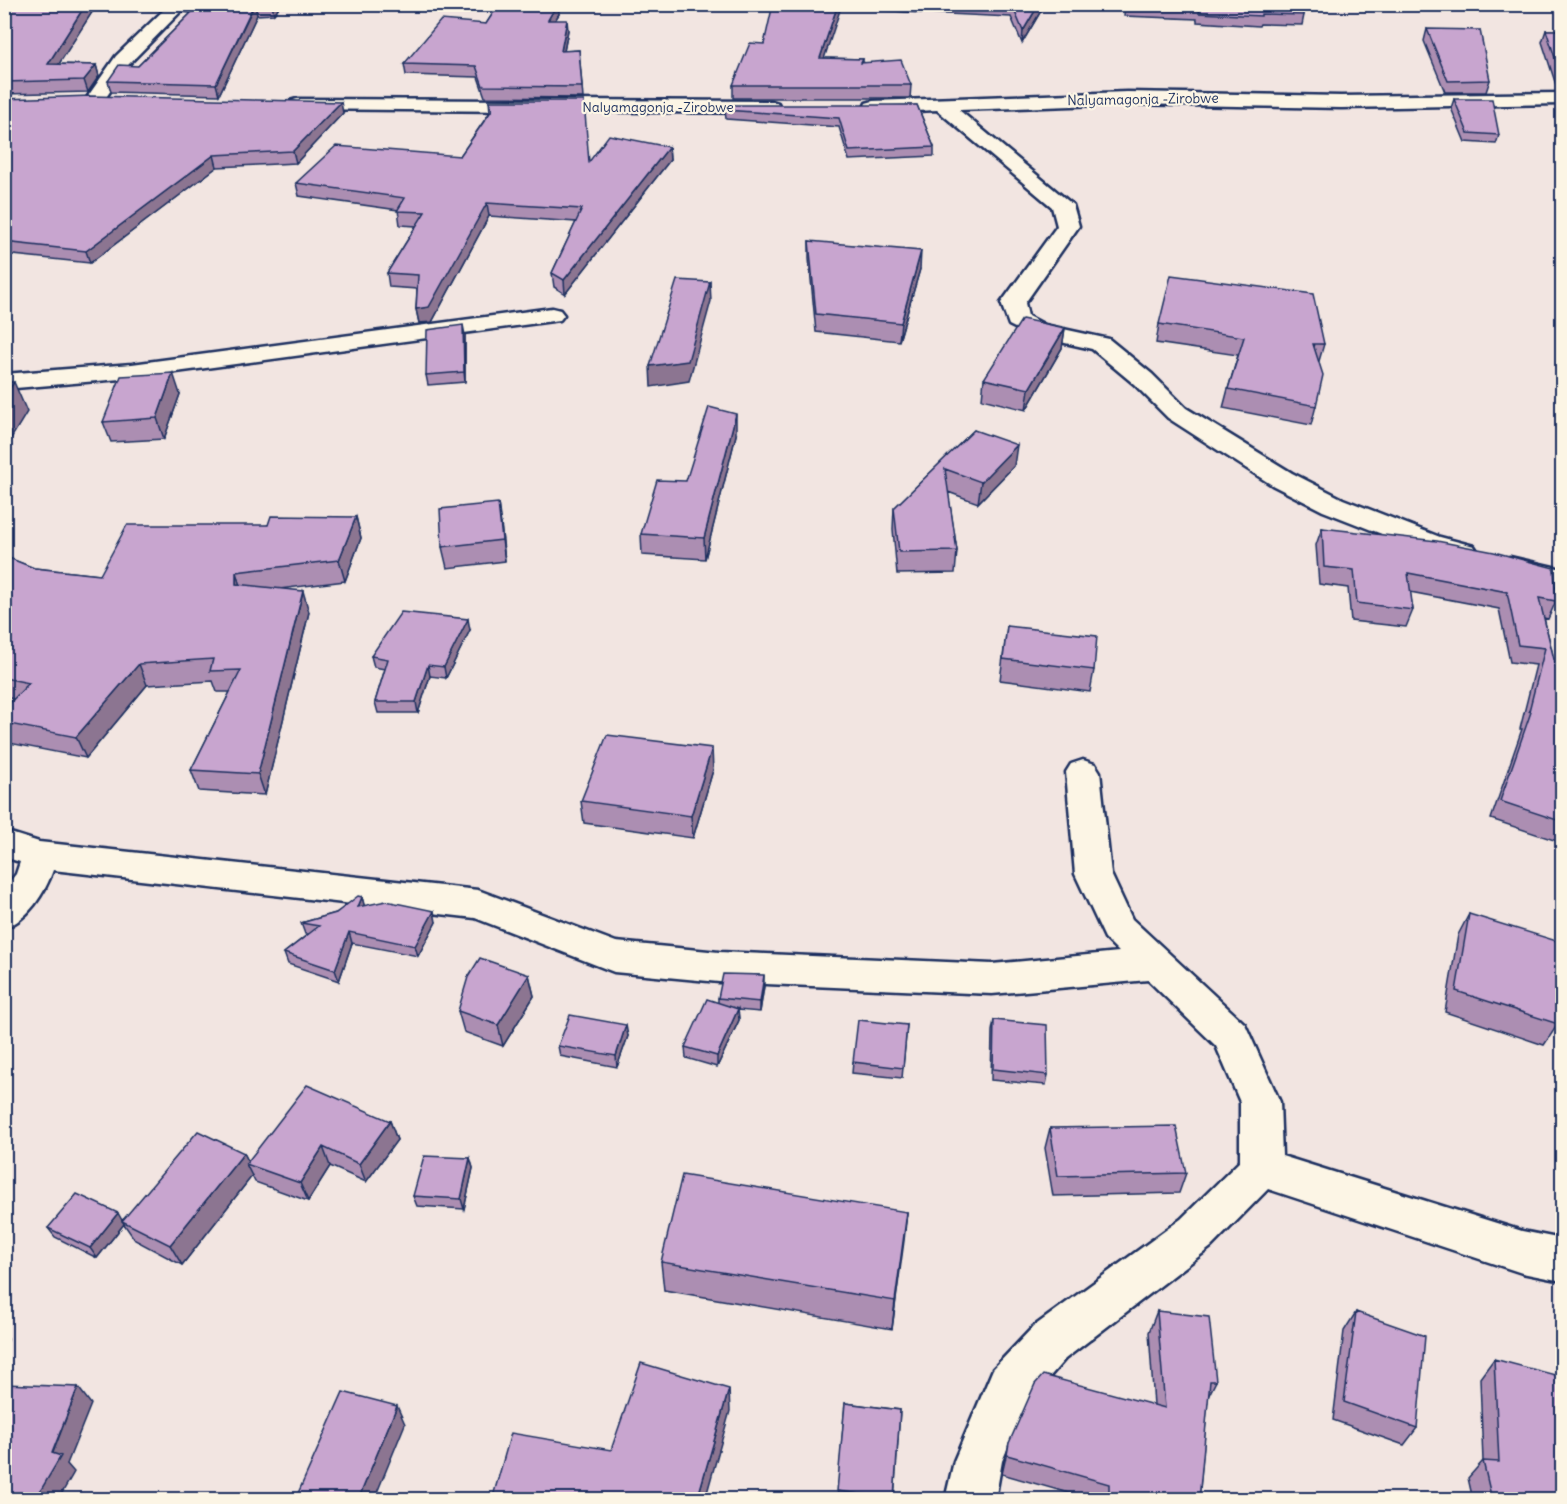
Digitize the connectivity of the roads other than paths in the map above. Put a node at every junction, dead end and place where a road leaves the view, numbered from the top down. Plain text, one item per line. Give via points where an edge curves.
1 (180, 4) edge
2 (95, 99) junction
3 (1563, 99) edge
4 (72, 100) edge
5 (117, 100) edge
6 (276, 105) edge
7 (943, 106) junction
8 (786, 107) edge
9 (857, 107) edge
10 (552, 315) dead end
11 (4, 381) edge
12 (1563, 578) edge
13 (1083, 772) dead end
14 (4, 844) edge
15 (39, 855) junction
16 (4, 914) edge
17 (1155, 964) junction
18 (1261, 1168) junction
19 (1563, 1260) edge
20 (970, 1500) edge

1 - 2 street via 125,56
2 - 4 street
2 - 5 street
3 - 7 street, Nalyamagonja -Zirobwe via 1341,102 1127,98
6 - 8 street, Nalyamagonja -Zirobwe
7 - 9 street, Nalyamagonja -Zirobwe
7 - 12 street via 1062,205 1068,226 1013,303 1017,320 1037,330 1100,344 1177,413 1282,479 1333,504 1430,543
10 - 11 street via 132,371
13 - 17 street via 1093,874 1118,928
14 - 15 street
15 - 16 street via 37,871
15 - 17 street via 478,904 614,957 707,966 992,979
17 - 18 street via 1231,1036 1260,1102
18 - 19 street via 1522,1252
18 - 20 street via 1196,1233 1049,1343 1010,1386 978,1461

